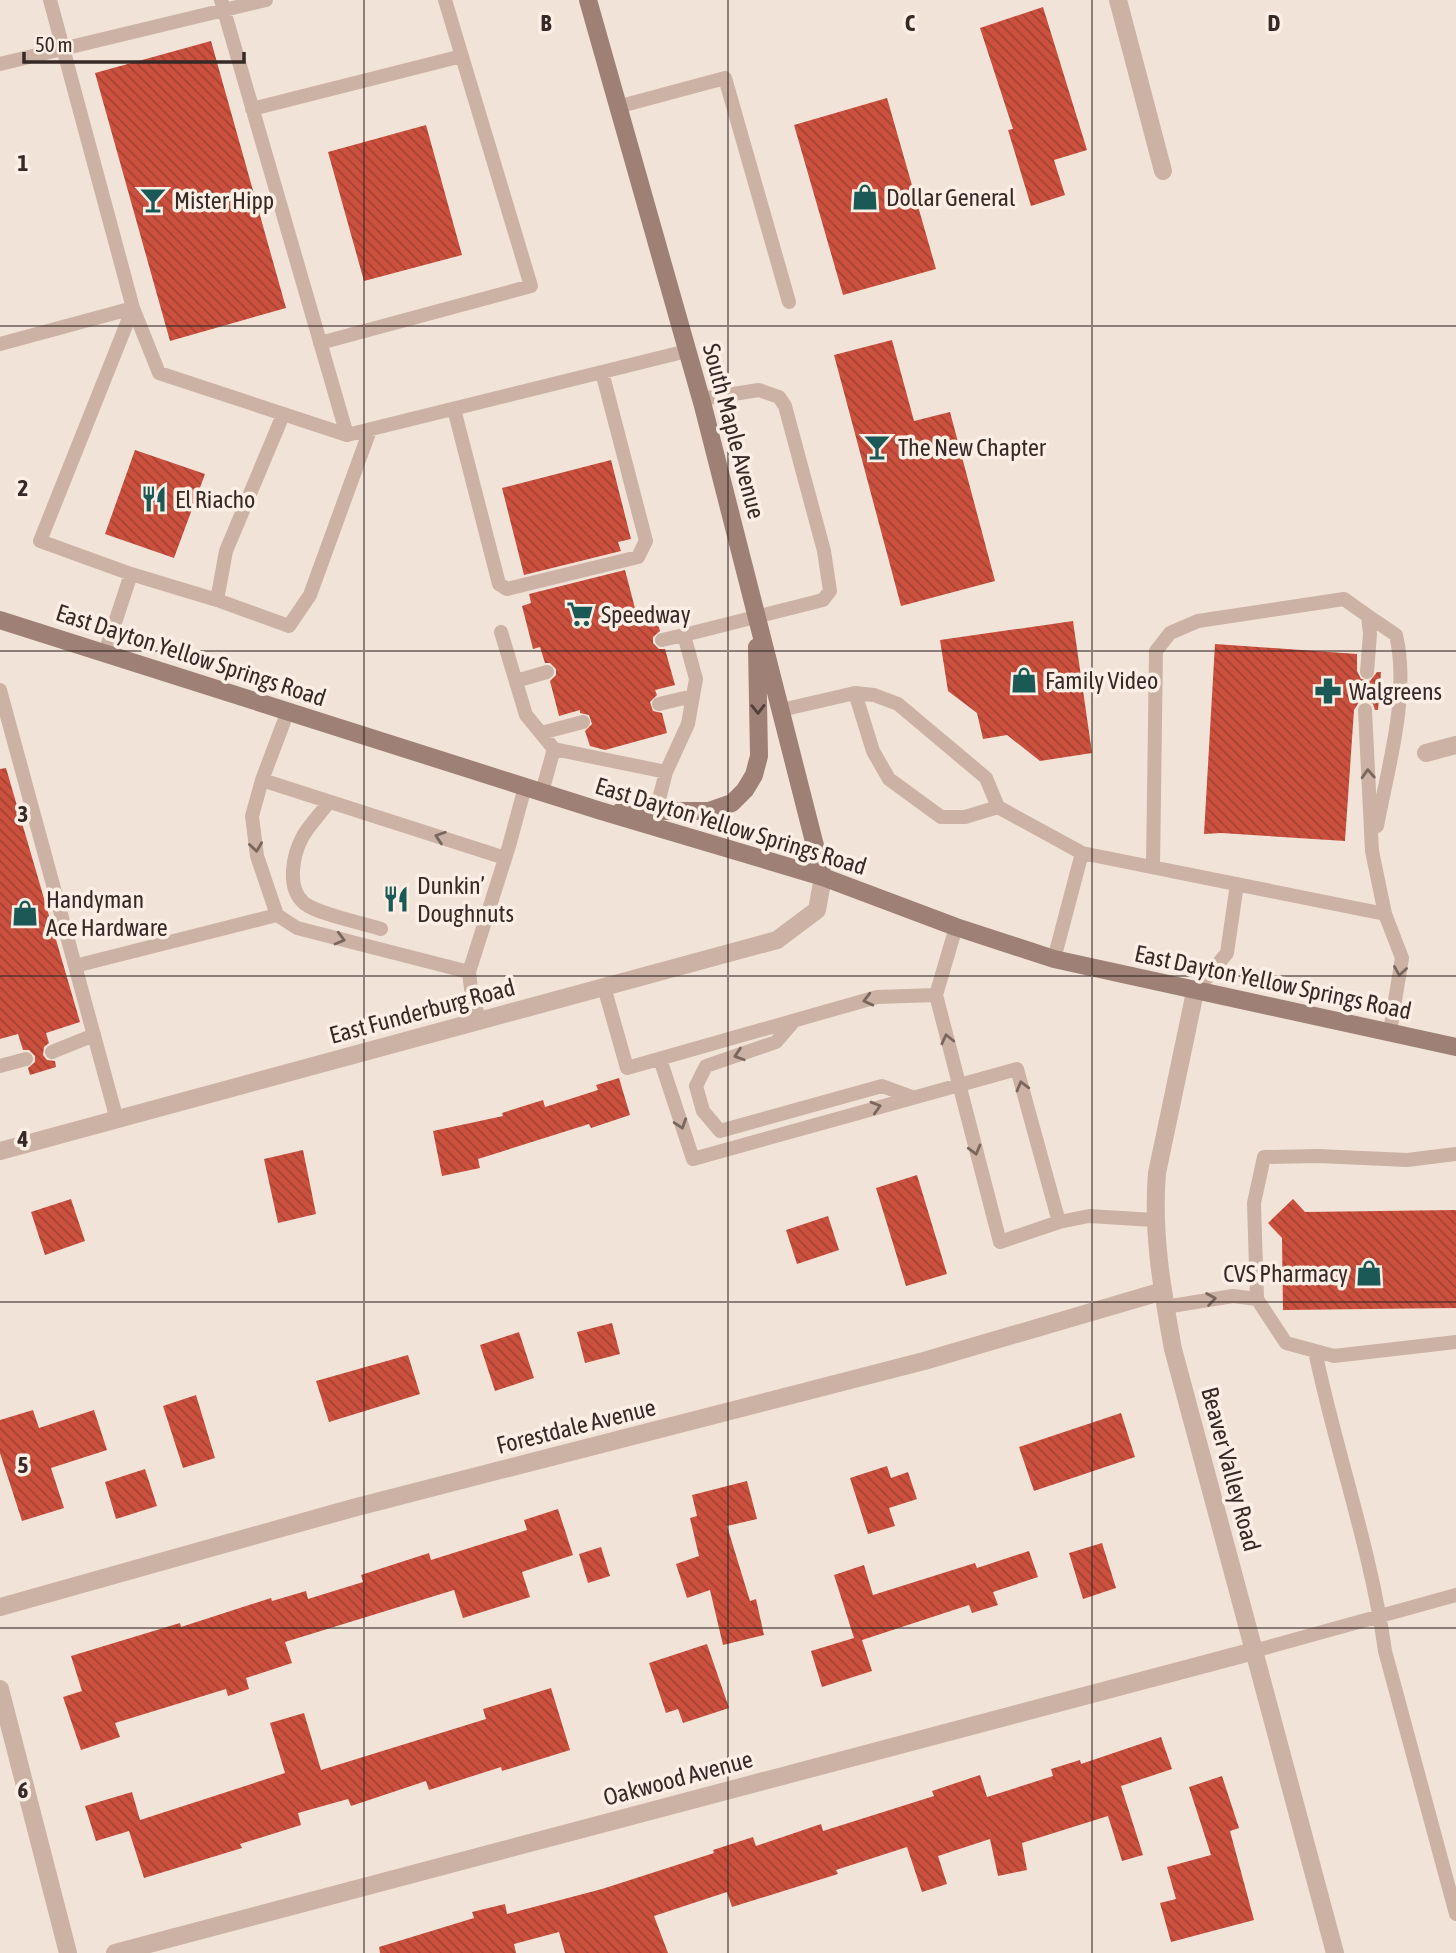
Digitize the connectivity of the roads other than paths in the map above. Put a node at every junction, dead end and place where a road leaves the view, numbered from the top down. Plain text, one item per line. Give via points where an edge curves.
1 (50, 0) edge
2 (266, 0) edge
3 (445, 0) edge
4 (588, 0) edge
5 (1118, 0) edge
6 (222, 5) edge
7 (63, 49) junction
8 (462, 56) junction
9 (0, 64) edge
10 (617, 107) junction
11 (252, 109) junction
12 (1163, 171) dead end
13 (789, 302) dead end
14 (133, 308) junction
15 (320, 343) junction
16 (0, 344) edge
17 (687, 351) junction
18 (602, 372) junction
19 (701, 399) junction
20 (454, 409) junction
21 (283, 415) junction
22 (370, 430) junction
23 (347, 435) junction
24 (131, 574) junction
25 (216, 600) junction
26 (757, 616) junction
27 (1368, 616) junction
28 (0, 620) edge
29 (501, 632) dead end
30 (684, 635) junction
31 (662, 640) dead end
32 (105, 653) junction
33 (1367, 672) dead end
34 (547, 673) dead end
35 (516, 681) junction
36 (0, 690) edge
37 (855, 693) junction
38 (693, 696) junction
39 (659, 704) dead end
40 (781, 710) junction
41 (1365, 710) dead end
42 (288, 711) junction
43 (583, 722) dead end
44 (541, 733) junction
45 (1456, 745) edge
46 (554, 749) junction
47 (1426, 753) dead end
48 (666, 772) junction
49 (262, 780) junction
50 (525, 787) junction
51 (542, 792) junction
52 (329, 802) junction
53 (998, 807) junction
54 (601, 811) junction
55 (656, 811) junction
56 (1372, 851) junction
57 (1082, 853) junction
58 (505, 858) junction
59 (1153, 866) junction
60 (823, 877) junction
61 (1237, 884) junction
62 (1385, 914) junction
63 (277, 915) junction
64 (956, 927) junction
65 (381, 929) dead end
66 (1054, 959) junction
67 (75, 966) junction
68 (469, 972) junction
69 (604, 987) junction
70 (1195, 992) junction
71 (936, 995) junction
72 (479, 1020) junction
73 (795, 1020) junction
74 (1390, 1031) junction
75 (94, 1035) junction
76 (1456, 1047) edge
77 (52, 1052) dead end
78 (26, 1059) dead end
79 (660, 1059) junction
80 (0, 1066) edge
81 (957, 1084) junction
82 (912, 1097) junction
83 (117, 1120) junction
84 (0, 1152) edge
85 (1456, 1154) edge
86 (1154, 1220) junction
87 (1059, 1222) junction
88 (1164, 1299) junction
89 (1257, 1299) junction
90 (1456, 1343) edge
91 (1315, 1351) junction
92 (1456, 1595) edge
93 (0, 1607) edge
94 (1380, 1616) junction
95 (1254, 1651) junction
96 (0, 1689) edge
97 (1456, 1914) edge
98 (68, 1953) edge
99 (115, 1953) edge
100 (1335, 1953) edge

1 - 7 lane
2 - 6 lane
3 - 8 lane
4 - 10 main road, South Maple Avenue
5 - 12 street
6 - 7 lane
6 - 11 lane
7 - 9 lane
7 - 14 lane
8 - 11 lane
8 - 15 lane via 531,286
10 - 13 lane via 725,78
10 - 17 main road, South Maple Avenue
11 - 15 lane
14 - 16 lane
14 - 21 lane via 159,373
14 - 24 lane via 40,541
15 - 23 lane
17 - 18 lane
17 - 19 main road, South Maple Avenue
18 - 20 lane
18 - 20 lane via 646,541 638,556 625,560 507,589 499,583
19 - 26 main road, South Maple Avenue
19 - 26 lane via 759,390 779,397 824,551 830,591 823,600
20 - 22 lane
21 - 23 lane
21 - 25 lane via 226,551
22 - 23 lane
22 - 25 lane via 310,595 289,626
24 - 25 lane
24 - 32 lane
26 - 30 lane
26 - 40 main road, South Maple Avenue
26 -> 55 main road via 759,756 754,775 738,798 719,809
27 - 33 lane
27 - 56 lane via 1396,635 1402,659 1396,722
27 - 59 lane via 1343,599 1198,621 1170,633 1156,651
28 - 32 main road, East Dayton Yellow Springs Road
29 - 35 lane
30 - 31 lane
30 - 38 lane via 696,679
32 - 42 main road, East Dayton Yellow Springs Road
34 - 35 lane
35 - 44 lane via 526,715
36 - 67 lane
37 - 40 lane
37 - 53 lane via 898,704 986,778
37 - 53 lane via 873,751 889,779 941,817 965,817
38 - 39 lane
38 - 48 lane via 688,724
40 - 60 main road, South Maple Avenue
56 -> 41 lane
42 - 49 lane
42 - 50 main road, East Dayton Yellow Springs Road
43 - 44 lane
44 - 46 lane
45 - 47 street
46 - 48 lane
46 - 51 lane
48 - 55 lane
49 - 52 lane
49 -> 63 lane via 252,816 257,856
50 - 51 main road, East Dayton Yellow Springs Road
50 - 58 lane
51 - 54 main road, East Dayton Yellow Springs Road
58 -> 52 lane
52 - 65 lane via 298,849 296,893 314,908
53 - 57 lane
54 - 55 main road
54 - 60 main road, East Dayton Yellow Springs Road
56 - 62 lane
57 - 59 lane
57 - 66 lane
58 - 68 lane
59 - 61 lane
60 - 64 main road, East Dayton Yellow Springs Road
60 - 69 street, East Funderburg Road via 817,910 777,940
61 - 62 lane
61 - 70 lane via 1227,953
62 -> 74 lane via 1402,958
63 - 67 lane
63 -> 68 lane via 297,928
64 - 66 main road, East Dayton Yellow Springs Road
64 - 71 lane
66 - 70 main road, East Dayton Yellow Springs Road
67 - 75 lane
68 - 72 lane
69 - 72 street, East Funderburg Road
69 - 79 lane via 627,1068
70 - 74 main road, East Dayton Yellow Springs Road
70 - 86 street, Beaver Valley Road via 1163,1138
71 -> 73 lane via 877,997
81 -> 71 lane
72 - 83 street, East Funderburg Road
73 - 79 lane
73 -> 82 lane via 776,1042 706,1066 696,1087 703,1111 720,1131 882,1086
74 - 76 main road, East Dayton Yellow Springs Road
75 - 77 lane
75 - 83 lane
78 - 80 lane
79 -> 82 lane via 693,1159
81 - 82 lane
87 -> 81 lane via 1017,1069
81 -> 87 lane via 1000,1242
83 - 84 street, East Funderburg Road
85 - 89 lane via 1408,1160 1264,1157 1254,1203
86 - 87 lane via 1089,1216
86 - 88 street, Beaver Valley Road
88 -> 89 lane
88 - 93 street, Forestdale Avenue via 353,1508
88 - 95 street, Beaver Valley Road via 1172,1349
89 - 91 lane via 1286,1343
90 - 91 lane via 1334,1356
91 - 94 lane
92 - 94 lane
94 - 95 lane
94 - 97 lane via 1385,1651
95 - 99 street, Oakwood Avenue
95 - 100 street, Beaver Valley Road
96 - 98 street

